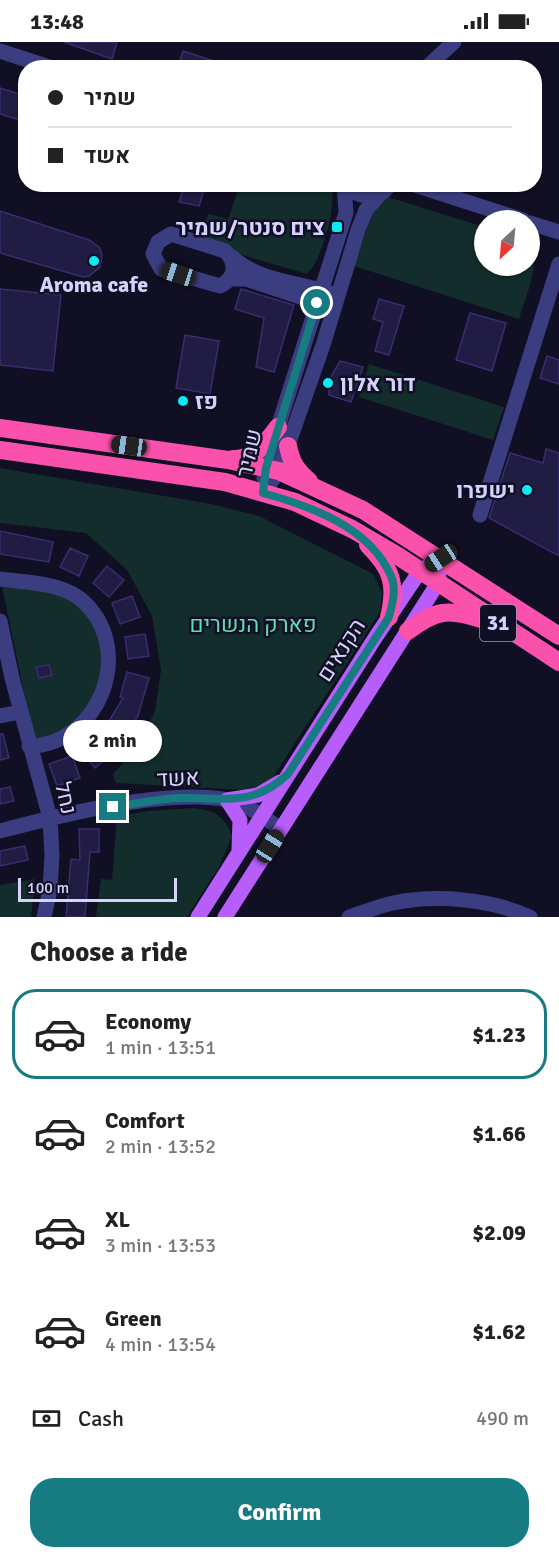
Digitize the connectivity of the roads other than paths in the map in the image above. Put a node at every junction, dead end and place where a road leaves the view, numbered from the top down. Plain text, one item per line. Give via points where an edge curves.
1 (454, 42) edge
2 (0, 51) edge
3 (28, 60) edge
4 (435, 60) edge
5 (440, 60) edge
6 (0, 62) edge
7 (18, 68) edge
8 (344, 192) edge
9 (352, 192) edge
10 (381, 192) edge
11 (437, 192) edge
12 (378, 195) junction
13 (492, 210) edge
14 (540, 226) edge
15 (559, 232) edge
16 (232, 257) junction
17 (559, 264) edge
18 (230, 279) junction
19 (319, 297) junction
20 (337, 302) junction
21 (278, 427) junction
22 (0, 428) edge
23 (288, 446) junction
24 (0, 450) edge
25 (216, 458) junction
26 (272, 469) junction
27 (317, 488) junction
28 (263, 493) junction
29 (480, 515) dead end
30 (352, 529) junction
31 (441, 558) junction
32 (420, 571) junction
33 (0, 579) edge
34 (438, 583) junction
35 (389, 617) junction
36 (0, 621) edge
37 (504, 627) junction
38 (408, 631) junction
39 (559, 636) edge
40 (559, 662) edge
41 (20, 712) junction
42 (0, 716) edge
43 (29, 746) junction
44 (288, 774) junction
45 (227, 800) junction
46 (261, 816) junction
47 (50, 818) junction
48 (281, 829) junction
49 (0, 831) edge
50 (239, 852) junction
51 (44, 917) edge
52 (198, 917) edge
53 (225, 917) edge
54 (349, 917) edge
55 (530, 917) edge

1 - 4 street
1 - 5 street
2 - 3 street
6 - 7 street
8 - 19 street, שמיר via 346,213
9 - 12 street via 364,197
10 - 12 street, שמיר
11 - 13 street
12 - 20 street, שמיר via 360,224
14 - 15 street
16 - 18 street
16 - 18 street via 225,251 171,234 158,242 153,254 161,269 220,286
16 - 19 street via 242,267
17 - 29 street
18 - 19 street via 246,279
19 - 20 street
19 - 21 street, שמיר
20 - 23 street, שמיר
21 - 25 highway via 263,447 250,455 240,460
21 - 26 street, שמיר
22 - 25 highway, 31
23 - 26 street, שמיר
23 - 27 highway via 297,471
24 - 28 highway, 31 via 225,482
25 - 26 highway, 31
26 - 27 highway, 31
26 - 28 street, שמיר
27 - 31 highway, 31 via 363,510
28 - 30 highway, 31 via 295,502
30 - 32 highway, 31
30 - 35 highway via 381,558 392,578 394,597
31 - 32 main road, הקנאים
31 - 34 main road, הקנאים
31 - 39 highway, 31
32 - 34 highway, 31
32 - 35 main road, הקנאים
33 - 43 street via 58,587 80,599 99,622 110,659 100,698 77,730 42,746
34 - 37 highway, 31
34 - 38 main road, הקנאים
35 - 44 main road, הקנאים
36 - 41 street, נחל
37 - 38 highway via 459,612 445,612 425,618
37 - 40 highway, 31
38 - 48 main road, הקנאים
41 - 42 street
41 - 43 street, נחל
43 - 47 street, נחל
44 - 45 main road via 268,791
44 - 46 main road, הקנאים
45 - 46 street, אשד
45 - 47 street, אשד via 181,798
45 - 50 main road via 240,820
46 - 48 street, אשד
46 - 50 main road, הקנאים
47 - 49 street, אשד
47 - 51 street, נחל via 50,890
48 - 53 main road, הקנאים
50 - 52 main road, הקנאים
54 - 55 street via 394,903 456,898 512,909

